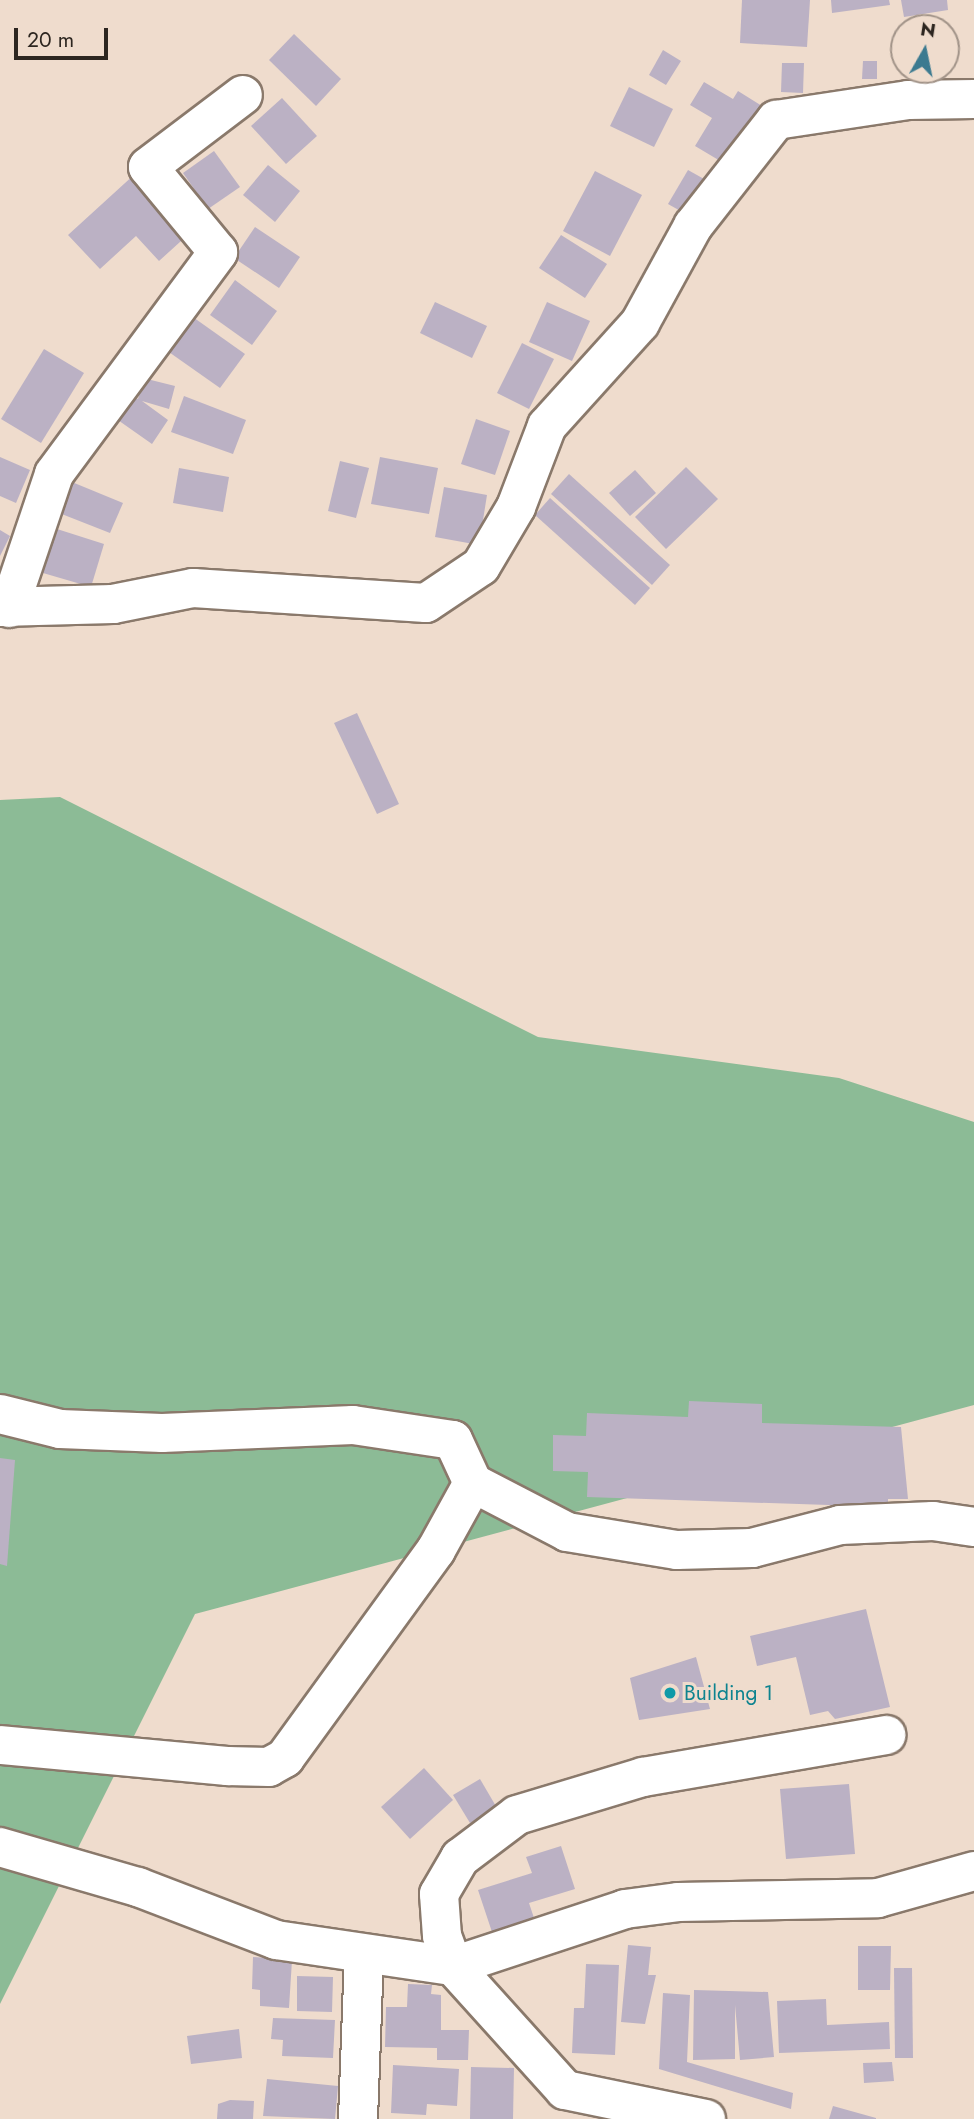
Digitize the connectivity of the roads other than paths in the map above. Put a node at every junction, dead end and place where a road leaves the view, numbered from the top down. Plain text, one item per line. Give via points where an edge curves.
1 (243, 95) dead end
2 (974, 99) edge
3 (4, 608) edge
4 (0, 1414) edge
5 (473, 1483) junction
6 (974, 1527) edge
7 (886, 1735) dead end
8 (0, 1745) edge
9 (0, 1847) edge
10 (974, 1871) edge
11 (365, 1956) junction
12 (453, 1966) junction
13 (565, 2105) edge
14 (358, 2119) edge
15 (706, 2119) edge

1 - 3 street via 148,167 218,252 54,474
2 - 3 street via 908,100 776,120 693,226 640,323 547,426 516,507 481,566 426,603 193,588 113,604
4 - 5 street via 60,1429 162,1433 353,1425 453,1440
5 - 6 street via 567,1532 677,1550 752,1548 840,1525 933,1521
5 - 8 street via 436,1550 285,1758 269,1768
7 - 12 street via 643,1776 517,1815 460,1858 439,1894 442,1936
9 - 11 street via 138,1887 276,1940
10 - 12 street via 878,1898 678,1902 625,1909
11 - 12 street
11 - 14 street
12 - 13 street
13 - 15 street

